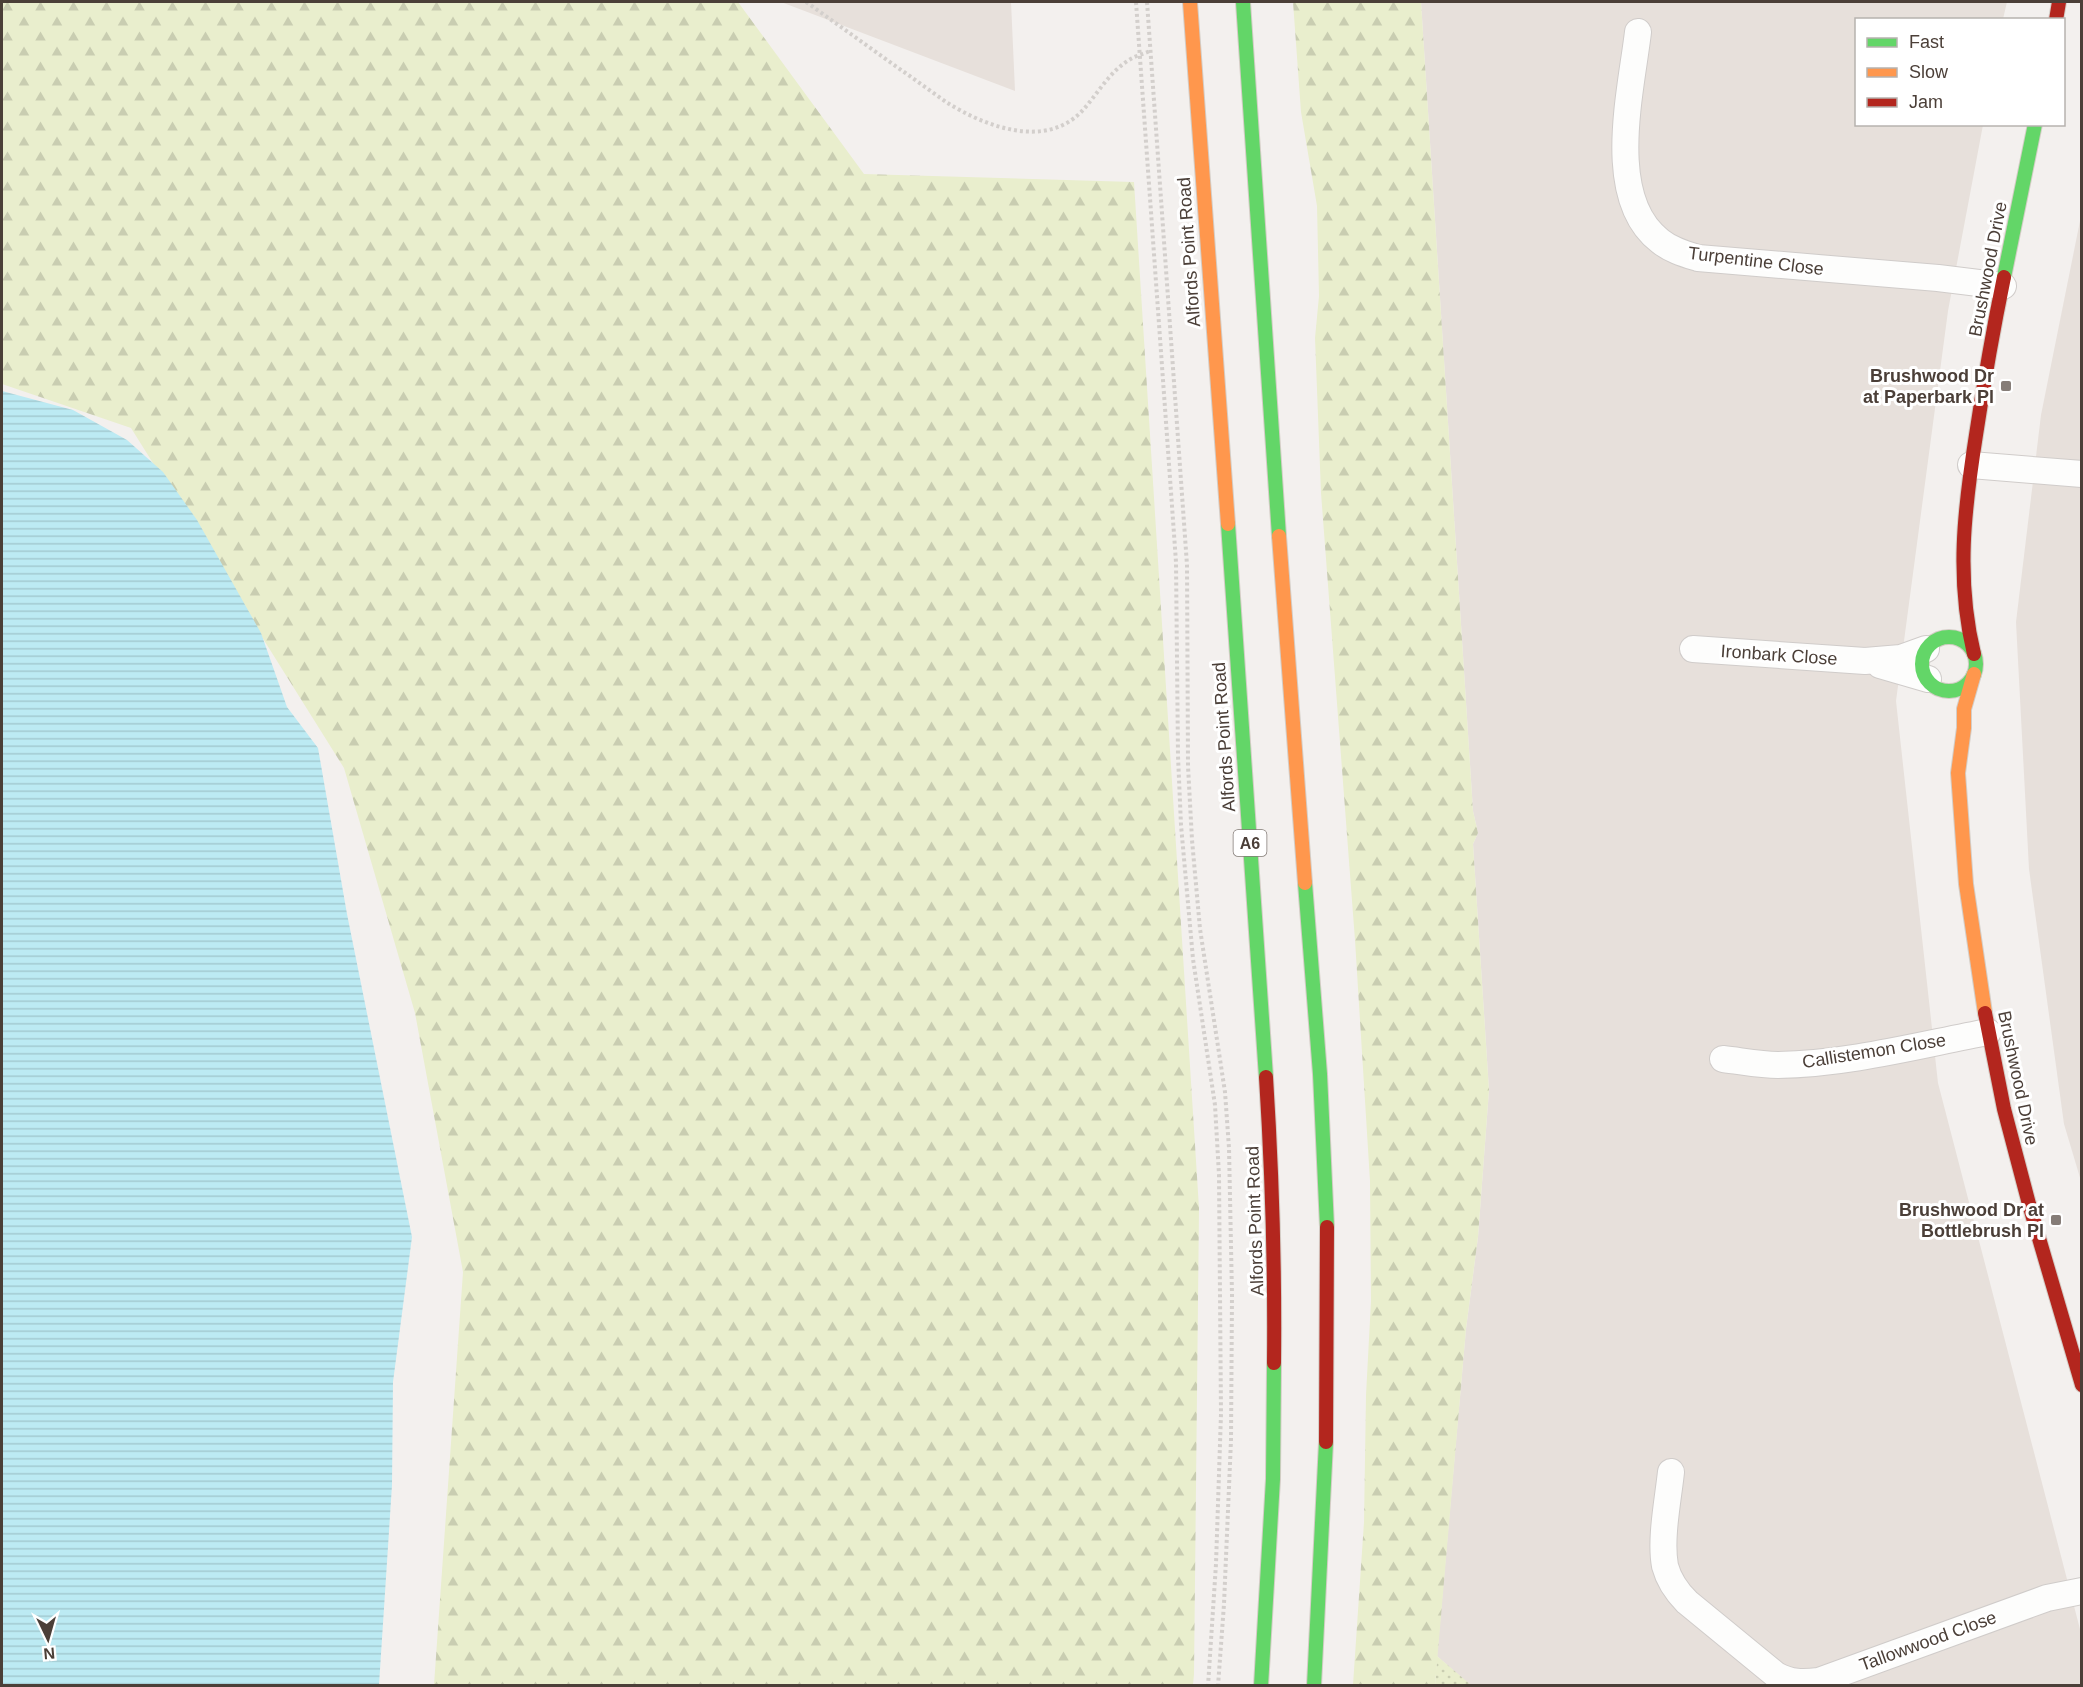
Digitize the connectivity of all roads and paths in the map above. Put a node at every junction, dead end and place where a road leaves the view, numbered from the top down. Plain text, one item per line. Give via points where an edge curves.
1 (806, 2) edge
2 (1136, 2) edge
3 (1147, 2) edge
4 (1190, 2) edge
5 (1243, 2) edge
6 (2059, 2) edge
7 (2056, 18) edge
8 (1638, 32) dead end
9 (1150, 51) junction
10 (1139, 56) junction
11 (2035, 126) edge
12 (2003, 286) junction
13 (1971, 465) junction
14 (2082, 474) edge
15 (1961, 563) junction
16 (1950, 596) dead end
17 (1941, 624) dead end
18 (1931, 645) junction
19 (1693, 649) dead end
20 (1974, 654) junction
21 (1865, 661) junction
22 (1974, 674) junction
23 (1932, 687) junction
24 (1949, 742) dead end
25 (1959, 772) junction
26 (1988, 1032) junction
27 (1723, 1059) dead end
28 (2072, 1313) edge
29 (2082, 1385) edge
30 (1671, 1472) dead end
31 (2082, 1577) edge
32 (2082, 1592) edge
33 (2047, 1598) junction
34 (1208, 1686) edge
35 (1218, 1686) edge
36 (1261, 1686) edge
37 (1314, 1686) edge

1 - 10 path via 960,111 1011,129 1031,132 1067,124 1114,72
2 - 10 path
3 - 9 path
4 - 36 main road, Alfords Point Road / A6 via 1271,1160 1275,1307 1273,1479
5 - 37 main road via 1325,1168 1328,1391
6 - 7 main road
8 - 12 street, Turpentine Close via 1625,164 1635,208 1660,241 1698,258
9 - 10 path
9 - 35 path via 1187,565 1192,840 1229,1148 1231,1440
10 - 34 path via 1176,562 1181,825 1193,959 1214,1095 1219,1175 1221,1414
11 - 12 main road, Brushwood Drive
12 - 13 main road, Brushwood Drive
13 - 14 street
13 - 15 main road, Brushwood Drive
15 - 16 main road, Brushwood Drive
15 - 20 main road, Brushwood Drive via 1966,623
17 - 18 main road
18 - 20 main road via 1950,637 1960,639
18 - 21 street, Ironbark Close via 1901,658
18 - 23 main road via 1923,666
19 - 21 street, Ironbark Close
20 - 22 main road
21 - 23 street, Ironbark Close via 1913,674
22 - 23 main road via 1960,689
22 - 25 main road, Brushwood Drive via 1964,709
24 - 25 main road, Brushwood Drive
25 - 26 main road, Brushwood Drive via 1966,884
26 - 27 street, Callistemon Close via 1813,1063 1775,1065
26 - 28 main road, Brushwood Drive via 2026,1194
28 - 29 main road, Brushwood Drive
30 - 33 street, Tallowwood Close via 1664,1548 1669,1578 1687,1602 1789,1682 1819,1681
31 - 33 street, Tallowwood Close
32 - 33 street, Tallowwood Close

